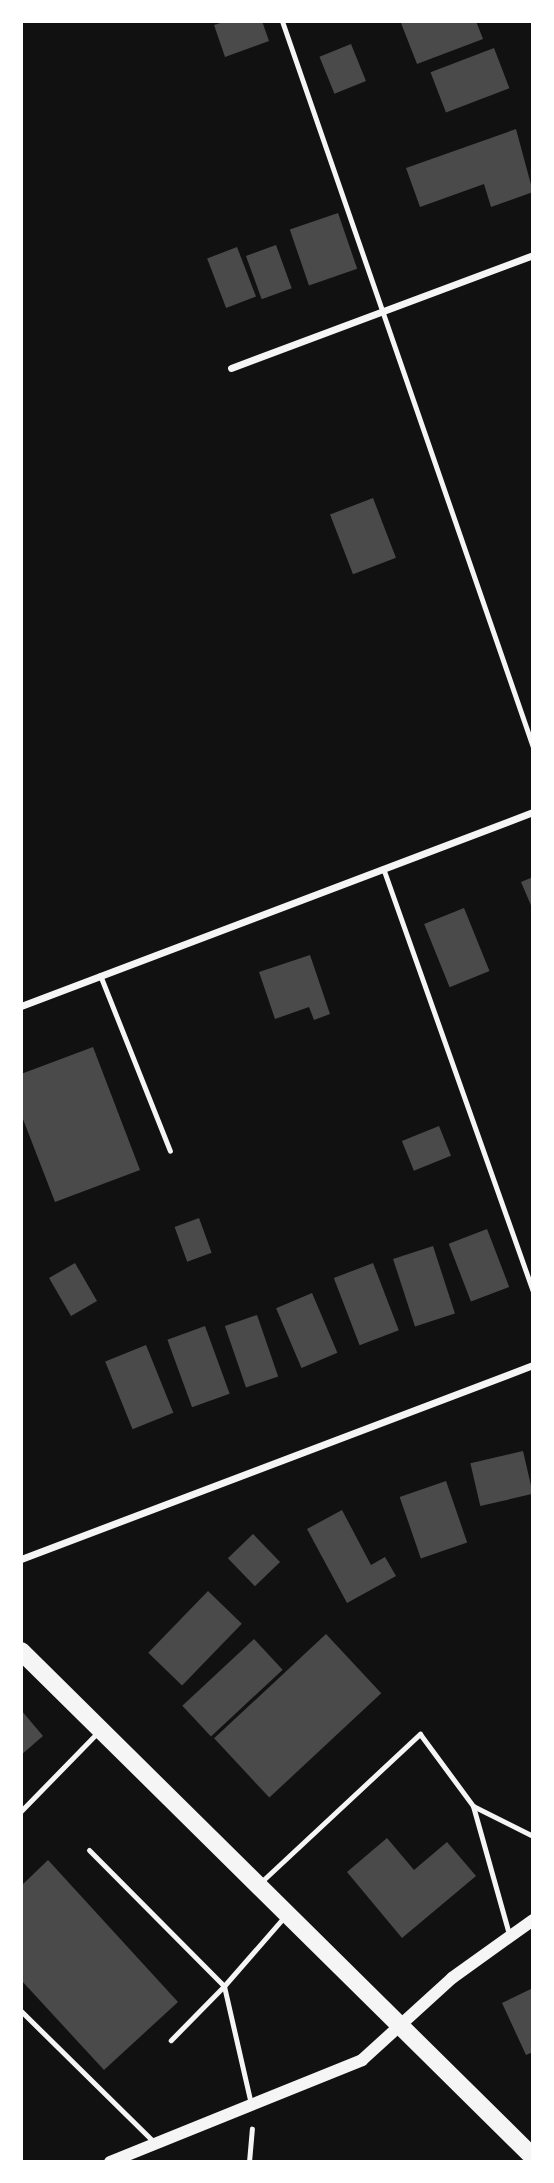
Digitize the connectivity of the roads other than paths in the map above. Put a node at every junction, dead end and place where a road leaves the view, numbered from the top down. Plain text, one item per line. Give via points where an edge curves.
1 (282, 21) edge
2 (533, 255) edge
3 (382, 307) junction
4 (231, 368) dead end
5 (533, 747) edge
6 (533, 811) edge
7 (383, 868) junction
8 (100, 975) junction
9 (21, 1006) edge
10 (170, 1151) dead end
11 (533, 1292) edge
12 (533, 1365) edge
13 (21, 1559) edge
14 (21, 1651) edge
15 (101, 1730) junction
16 (473, 1806) junction
17 (21, 1811) edge
18 (533, 1836) edge
19 (89, 1850) dead end
20 (257, 1885) junction
21 (287, 1913) junction
22 (533, 1920) edge
23 (509, 1934) junction
24 (223, 1986) junction
25 (21, 2011) edge
26 (401, 2028) junction
27 (170, 2040) dead end
28 (252, 2107) junction
29 (156, 2144) junction
30 (533, 2157) edge
31 (110, 2162) edge

1 - 3 lane
2 - 3 street
3 - 4 street
3 - 5 lane
6 - 7 street
7 - 8 street
7 - 11 lane
8 - 9 street
8 - 10 lane
12 - 13 street
14 - 15 main road
15 - 17 lane
15 - 20 main road
16 - 18 lane
16 - 20 lane via 420,1734
16 - 23 lane
19 - 24 lane
20 - 21 main road
21 - 24 lane
21 - 26 main road
22 - 23 street
23 - 26 street
24 - 27 lane
24 - 28 lane
25 - 29 lane
26 - 28 street via 362,2060
26 - 30 main road
28 - 29 street
29 - 31 street

